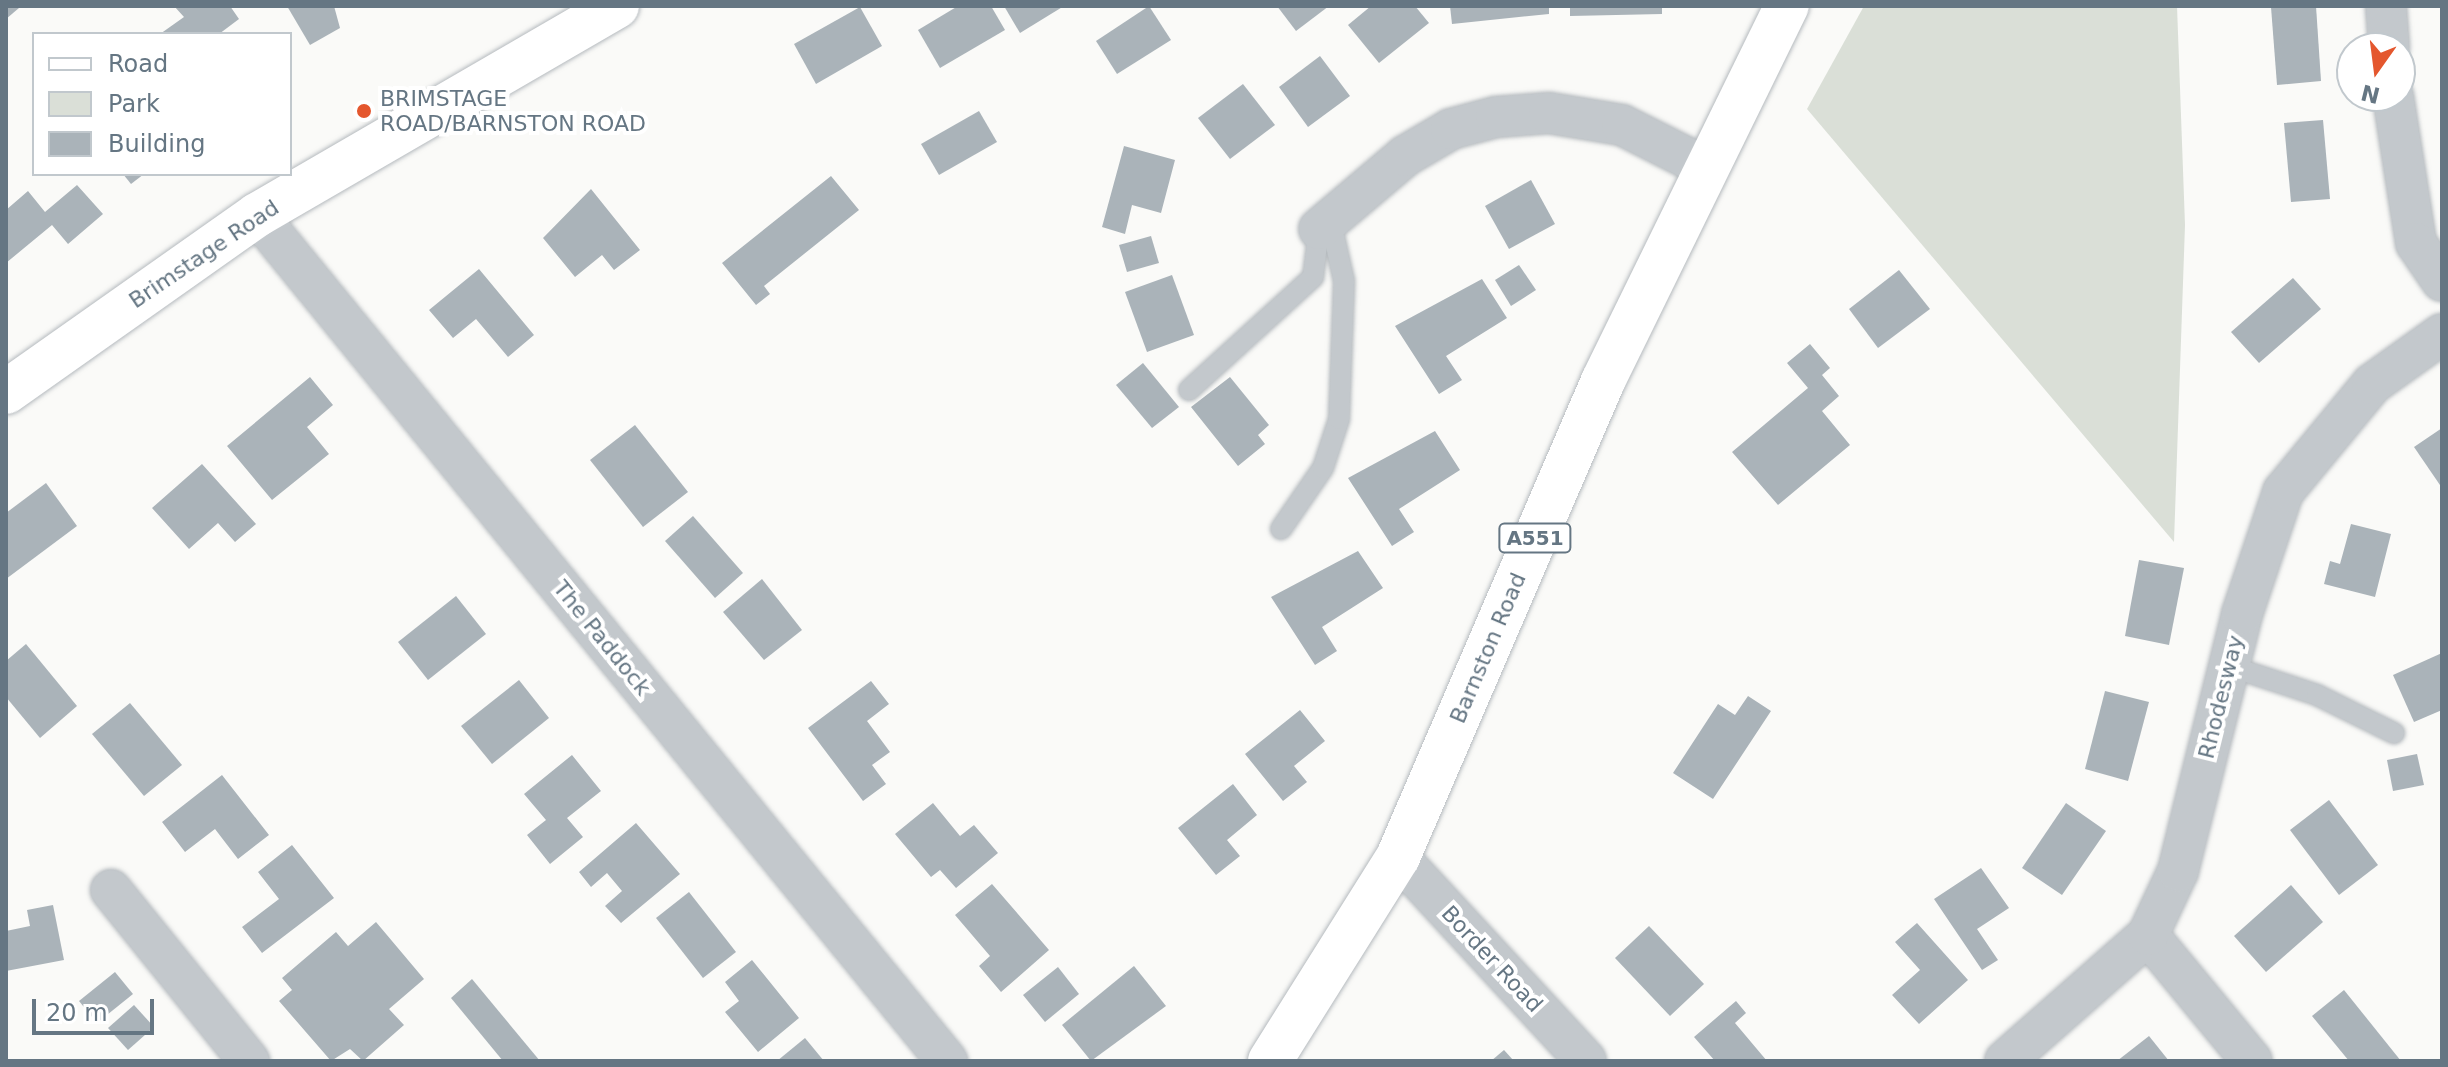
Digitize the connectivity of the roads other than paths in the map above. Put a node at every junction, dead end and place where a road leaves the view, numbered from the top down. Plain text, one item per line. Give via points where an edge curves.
1 (617, 6) edge
2 (1787, 6) edge
3 (2386, 6) edge
4 (2388, 32) edge
5 (2396, 112) edge
6 (1705, 167) junction
7 (257, 215) junction
8 (1324, 224) junction
9 (2442, 281) edge
10 (2442, 334) edge
11 (9, 383) edge
12 (1189, 390) dead end
13 (1281, 529) dead end
14 (2229, 666) junction
15 (2394, 733) dead end
16 (1398, 857) junction
17 (111, 890) dead end
18 (2148, 935) junction
19 (249, 1061) edge
20 (947, 1061) edge
21 (1270, 1061) edge
22 (1586, 1061) edge
23 (2005, 1061) edge
24 (2252, 1061) edge

1 - 7 main road, Brimstage Road
2 - 6 main road, Barnston Road / A551
3 - 4 street
5 - 9 street via 2416,243
6 - 8 street via 1622,125 1549,113 1496,117 1451,129 1405,156
6 - 16 main road, Barnston Road / A551 via 1603,381
7 - 11 main road, Brimstage Road
7 - 20 street, The Paddock
8 - 12 lane via 1313,277
8 - 13 lane via 1344,281 1339,419 1323,468
10 - 14 street, Rhodesway via 2372,384 2283,492
14 - 15 lane via 2317,695
14 - 18 street, Rhodesway via 2178,871
16 - 21 main road, Barnston Road / A551
16 - 22 street, Border Road
17 - 19 street
18 - 23 street, Rhodesway
18 - 24 street

